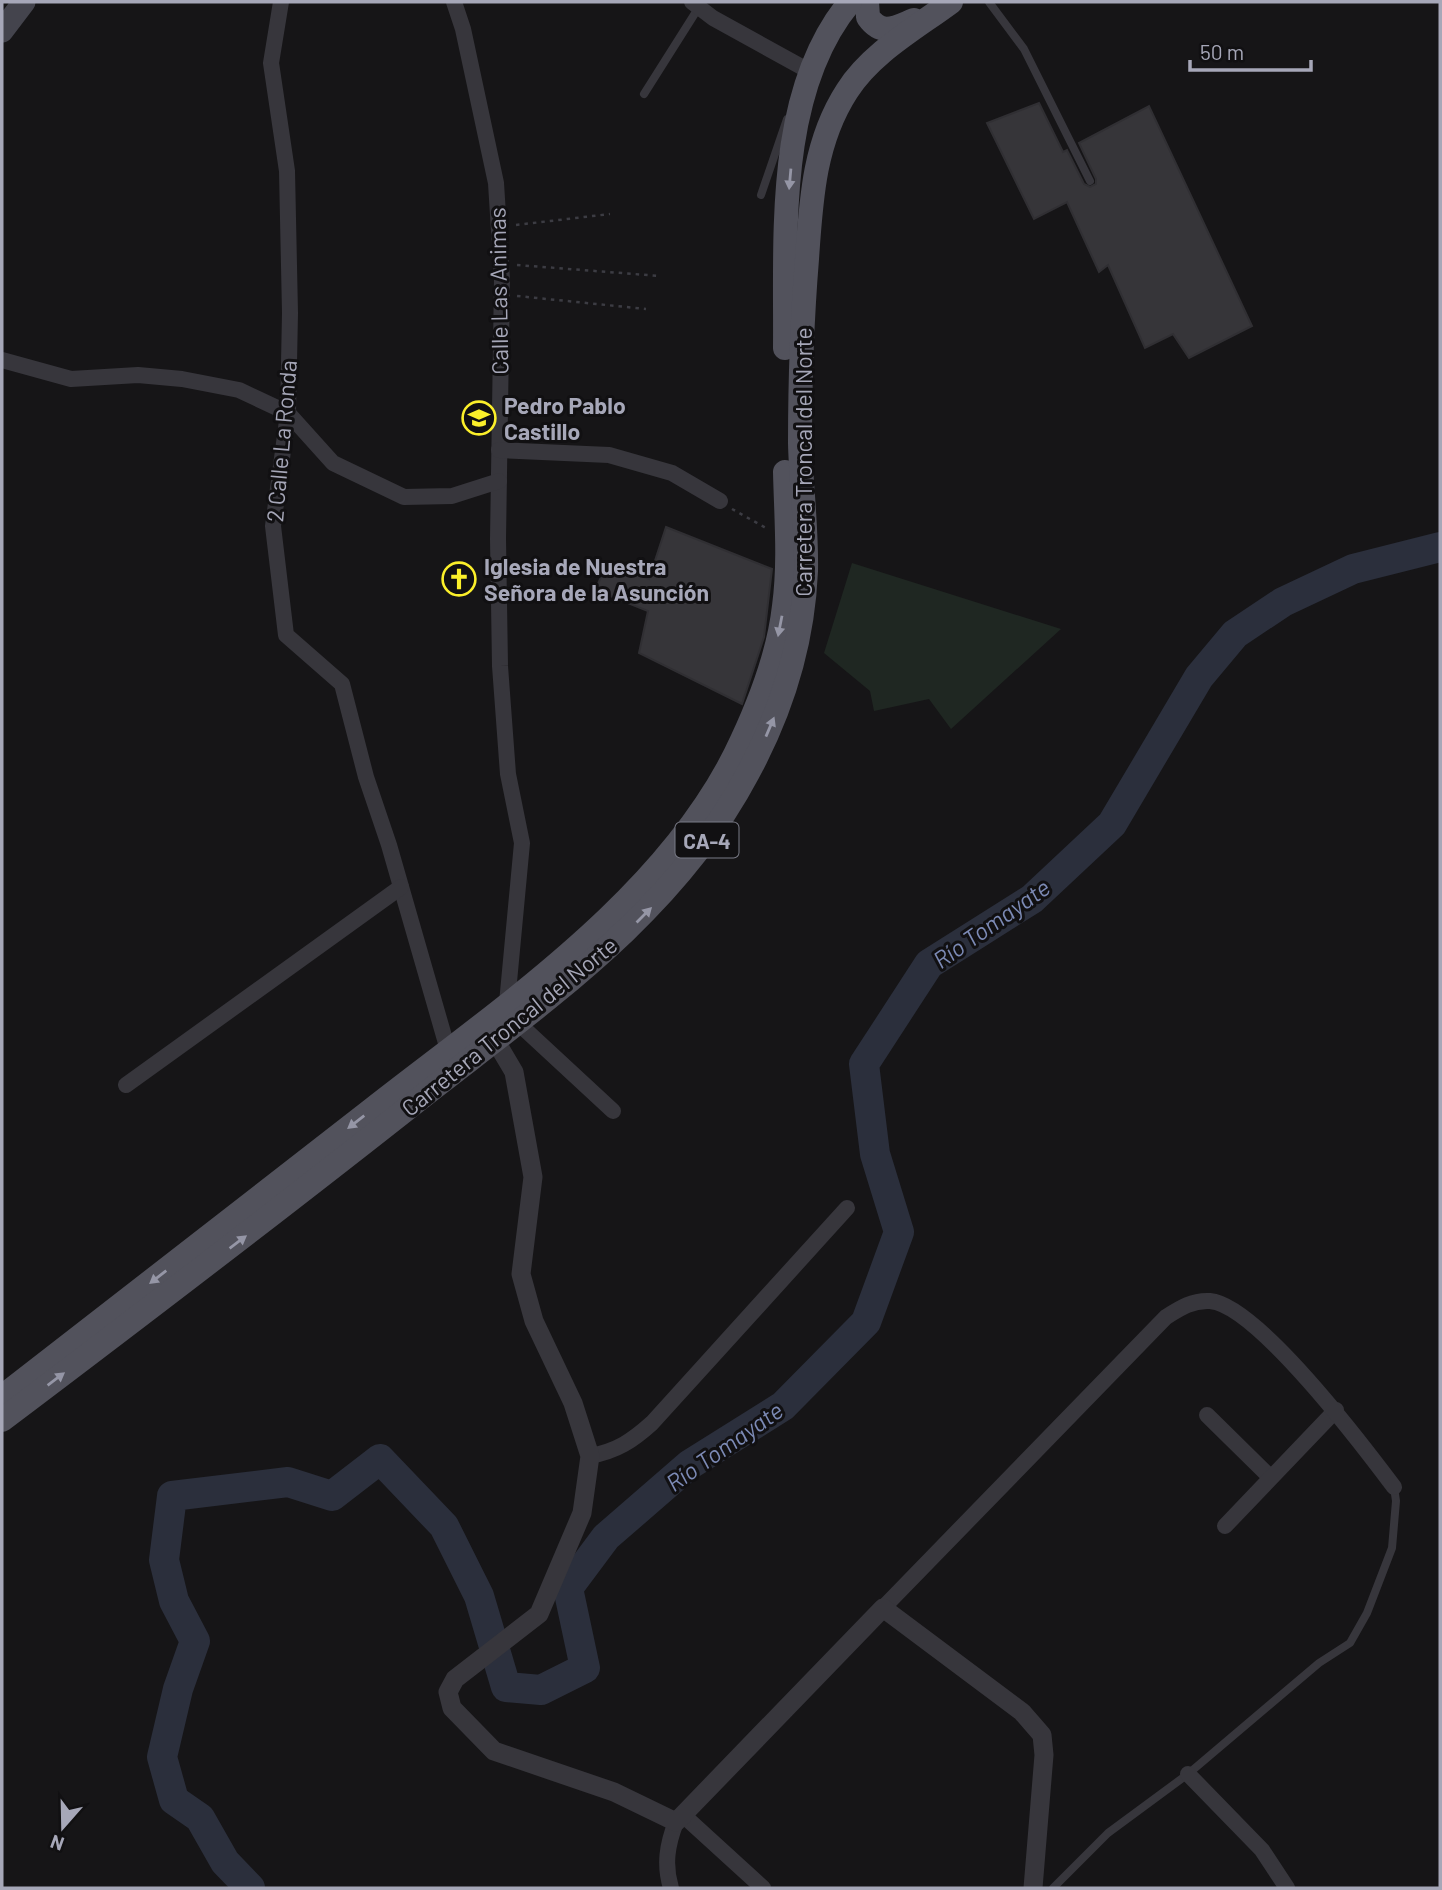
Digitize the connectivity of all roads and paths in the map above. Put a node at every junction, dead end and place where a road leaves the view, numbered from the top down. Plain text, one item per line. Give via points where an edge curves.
1 (24, 2) edge
2 (281, 2) edge
3 (454, 2) edge
4 (850, 2) edge
5 (867, 2) edge
6 (989, 2) edge
7 (698, 4) edge
8 (945, 6) edge
9 (2, 31) edge
10 (806, 82) junction
11 (644, 94) dead end
12 (1090, 181) dead end
13 (761, 195) dead end
14 (610, 214) dead end
15 (499, 227) junction
16 (501, 264) junction
17 (660, 276) dead end
18 (502, 295) junction
19 (646, 309) dead end
20 (2, 360) edge
21 (288, 412) junction
22 (499, 450) junction
23 (499, 481) junction
24 (720, 501) joint
25 (787, 541) junction
26 (401, 887) junction
27 (512, 1013) junction
28 (495, 1040) junction
29 (448, 1050) junction
30 (126, 1086) dead end
31 (614, 1111) dead end
32 (847, 1208) dead end
33 (2, 1397) edge
34 (1336, 1410) junction
35 (1207, 1415) dead end
36 (2, 1420) edge
37 (590, 1456) junction
38 (1270, 1477) junction
39 (1394, 1487) joint
40 (1225, 1526) dead end
41 (883, 1608) junction
42 (1188, 1774) junction
43 (679, 1819) junction
44 (671, 1888) edge
45 (762, 1888) edge
46 (1033, 1888) edge
47 (1053, 1888) edge
48 (1287, 1888) edge

1 - 9 main road
2 - 21 street, 2 Calle La Ronda via 271,63 287,171
3 - 15 street, Calle Las Animas via 496,183
4 - 10 main road, Carretera Troncal del Norte / CA-4 via 826,35
5 - 8 main road via 871,22 888,31
6 - 12 lane via 1036,70
7 - 10 street
7 - 11 lane
27 -> 8 main road, Carretera Troncal del Norte / CA-4 via 576,978 647,912 734,799 772,723 790,673 803,611 802,317 817,162 827,128 853,82 882,53
10 - 13 lane via 779,139
10 -> 25 main road, Carretera Troncal del Norte / CA-4 via 792,160 786,257
14 - 15 path
15 - 16 street, Calle Las Animas
16 - 17 path
16 - 18 street, Calle Las Animas
18 - 19 path
18 - 22 street, Calle Las Animas
20 - 21 street via 71,379 138,375 183,379 239,390
21 - 23 street via 333,463 404,497 452,496
21 - 26 street, 2 Calle La Ronda via 273,526 286,635 342,684
22 - 23 street, Calle Las Animas
22 - 24 street via 609,454 672,473
23 - 27 street, Calle Las Animas via 500,666 508,774 522,843
24 - 25 path
25 -> 27 main road, Carretera Troncal del Norte / CA-4 via 785,606 776,648 742,741 724,776 635,893
26 - 29 street, 2 Calle La Ronda
26 - 30 street
27 - 28 main road, Carretera Troncal del Norte / CA-4
27 - 29 main road, Carretera Troncal del Norte / CA-4
27 - 31 street
36 -> 28 main road, Carretera Troncal del Norte / CA-4
28 - 37 street via 514,1072 533,1177 521,1274 534,1321 573,1403
29 -> 33 main road, Carretera Troncal del Norte / CA-4
32 - 37 street via 652,1423 632,1442
34 - 38 street
34 - 39 street
34 - 41 street via 1240,1312 1212,1301 1187,1303 1166,1317
35 - 38 street
37 - 43 street via 582,1513 539,1614 461,1673 451,1685 448,1700 494,1751
38 - 40 street
39 - 42 lane via 1392,1548 1350,1643
41 - 43 street
41 - 46 street via 1022,1712 1042,1735
42 - 47 lane via 1108,1833
42 - 48 street via 1262,1850
43 - 44 street via 669,1841 665,1870
43 - 45 street

